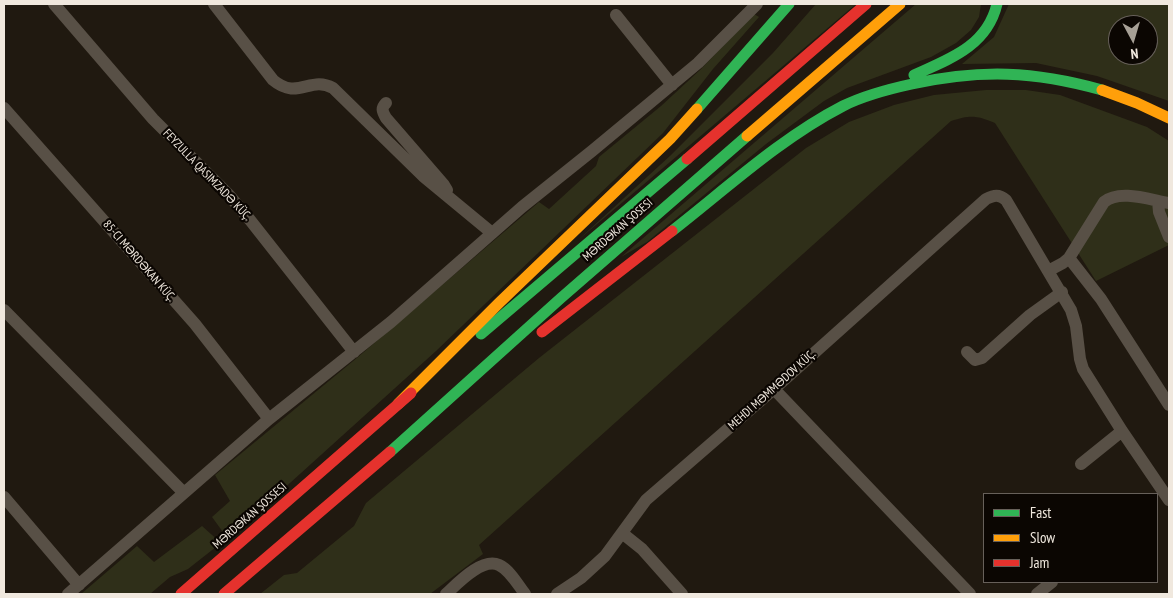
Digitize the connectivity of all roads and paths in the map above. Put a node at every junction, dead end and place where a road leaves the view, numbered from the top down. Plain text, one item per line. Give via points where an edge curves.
1 (54, 4) edge
2 (214, 4) edge
3 (757, 4) edge
4 (788, 4) edge
5 (866, 4) edge
6 (900, 4) edge
7 (997, 4) edge
8 (616, 15) dead end
9 (672, 85) junction
10 (869, 95) junction
11 (386, 103) dead end
12 (4, 108) edge
13 (1169, 118) edge
14 (448, 197) junction
15 (1164, 202) edge
16 (492, 232) junction
17 (1169, 238) edge
18 (1069, 258) junction
19 (1048, 271) junction
20 (1062, 292) junction
21 (4, 310) edge
22 (354, 352) junction
23 (967, 352) dead end
24 (774, 389) junction
25 (398, 404) junction
26 (1169, 405) edge
27 (269, 419) junction
28 (418, 428) junction
29 (1122, 432) junction
30 (338, 459) joint
31 (1081, 464) dead end
32 (1158, 491) edge
33 (183, 492) junction
34 (4, 497) edge
35 (1169, 500) edge
36 (622, 533) junction
37 (1051, 583) edge
38 (79, 585) junction
39 (68, 594) edge
40 (182, 594) edge
41 (224, 594) edge
42 (446, 594) edge
43 (525, 594) edge
44 (557, 594) edge
45 (682, 594) edge
46 (970, 594) edge
47 (1037, 594) edge

1 - 22 street via 153,119 228,194
2 - 14 street via 273,80 290,90 318,84 333,88 422,176
3 - 9 street
4 - 25 main road via 670,139
5 - 25 main road, MƏRDƏKAN ŞOSESI
6 - 28 main road, MƏRDƏKAN ŞOSESI via 568,292
7 - 10 main road via 980,37 960,52
8 - 9 street
9 - 16 street
10 - 13 main road via 957,75 1035,74 1111,92
10 - 28 main road via 843,106 783,145
11 - 14 street via 382,106 386,118 447,188
12 - 27 street, 85-CI MƏRDƏKAN KÜÇ. via 195,324
14 - 16 street
15 - 17 street via 1159,212
15 - 18 street via 1126,196 1109,198
16 - 22 street
18 - 19 street
18 - 26 street via 1100,299
19 - 20 street
19 - 24 street, MEHDI MƏMMƏDOV KÜÇ. via 1006,200 998,195 986,199
20 - 23 street via 1030,315 982,358 976,360
20 - 29 street via 1074,319 1083,369
21 - 33 street
22 - 27 street
24 - 36 street, MEHDI MƏMMƏDOV KÜÇ. via 646,500
24 - 46 street
25 - 30 main road, MƏRDƏKAN ŞOSESI
27 - 33 street
28 - 41 main road, MƏRDƏKAN ŞOSESI
29 - 31 street
29 - 32 street
30 - 40 main road, MƏRDƏKAN ŞOSSESI
32 - 35 street
33 - 38 street
34 - 38 street
36 - 44 street, MEHDI MƏMMƏDOV KÜÇ. via 596,565
36 - 45 street via 642,548
37 - 47 street
38 - 39 street
42 - 43 street via 483,565 492,563 508,572

